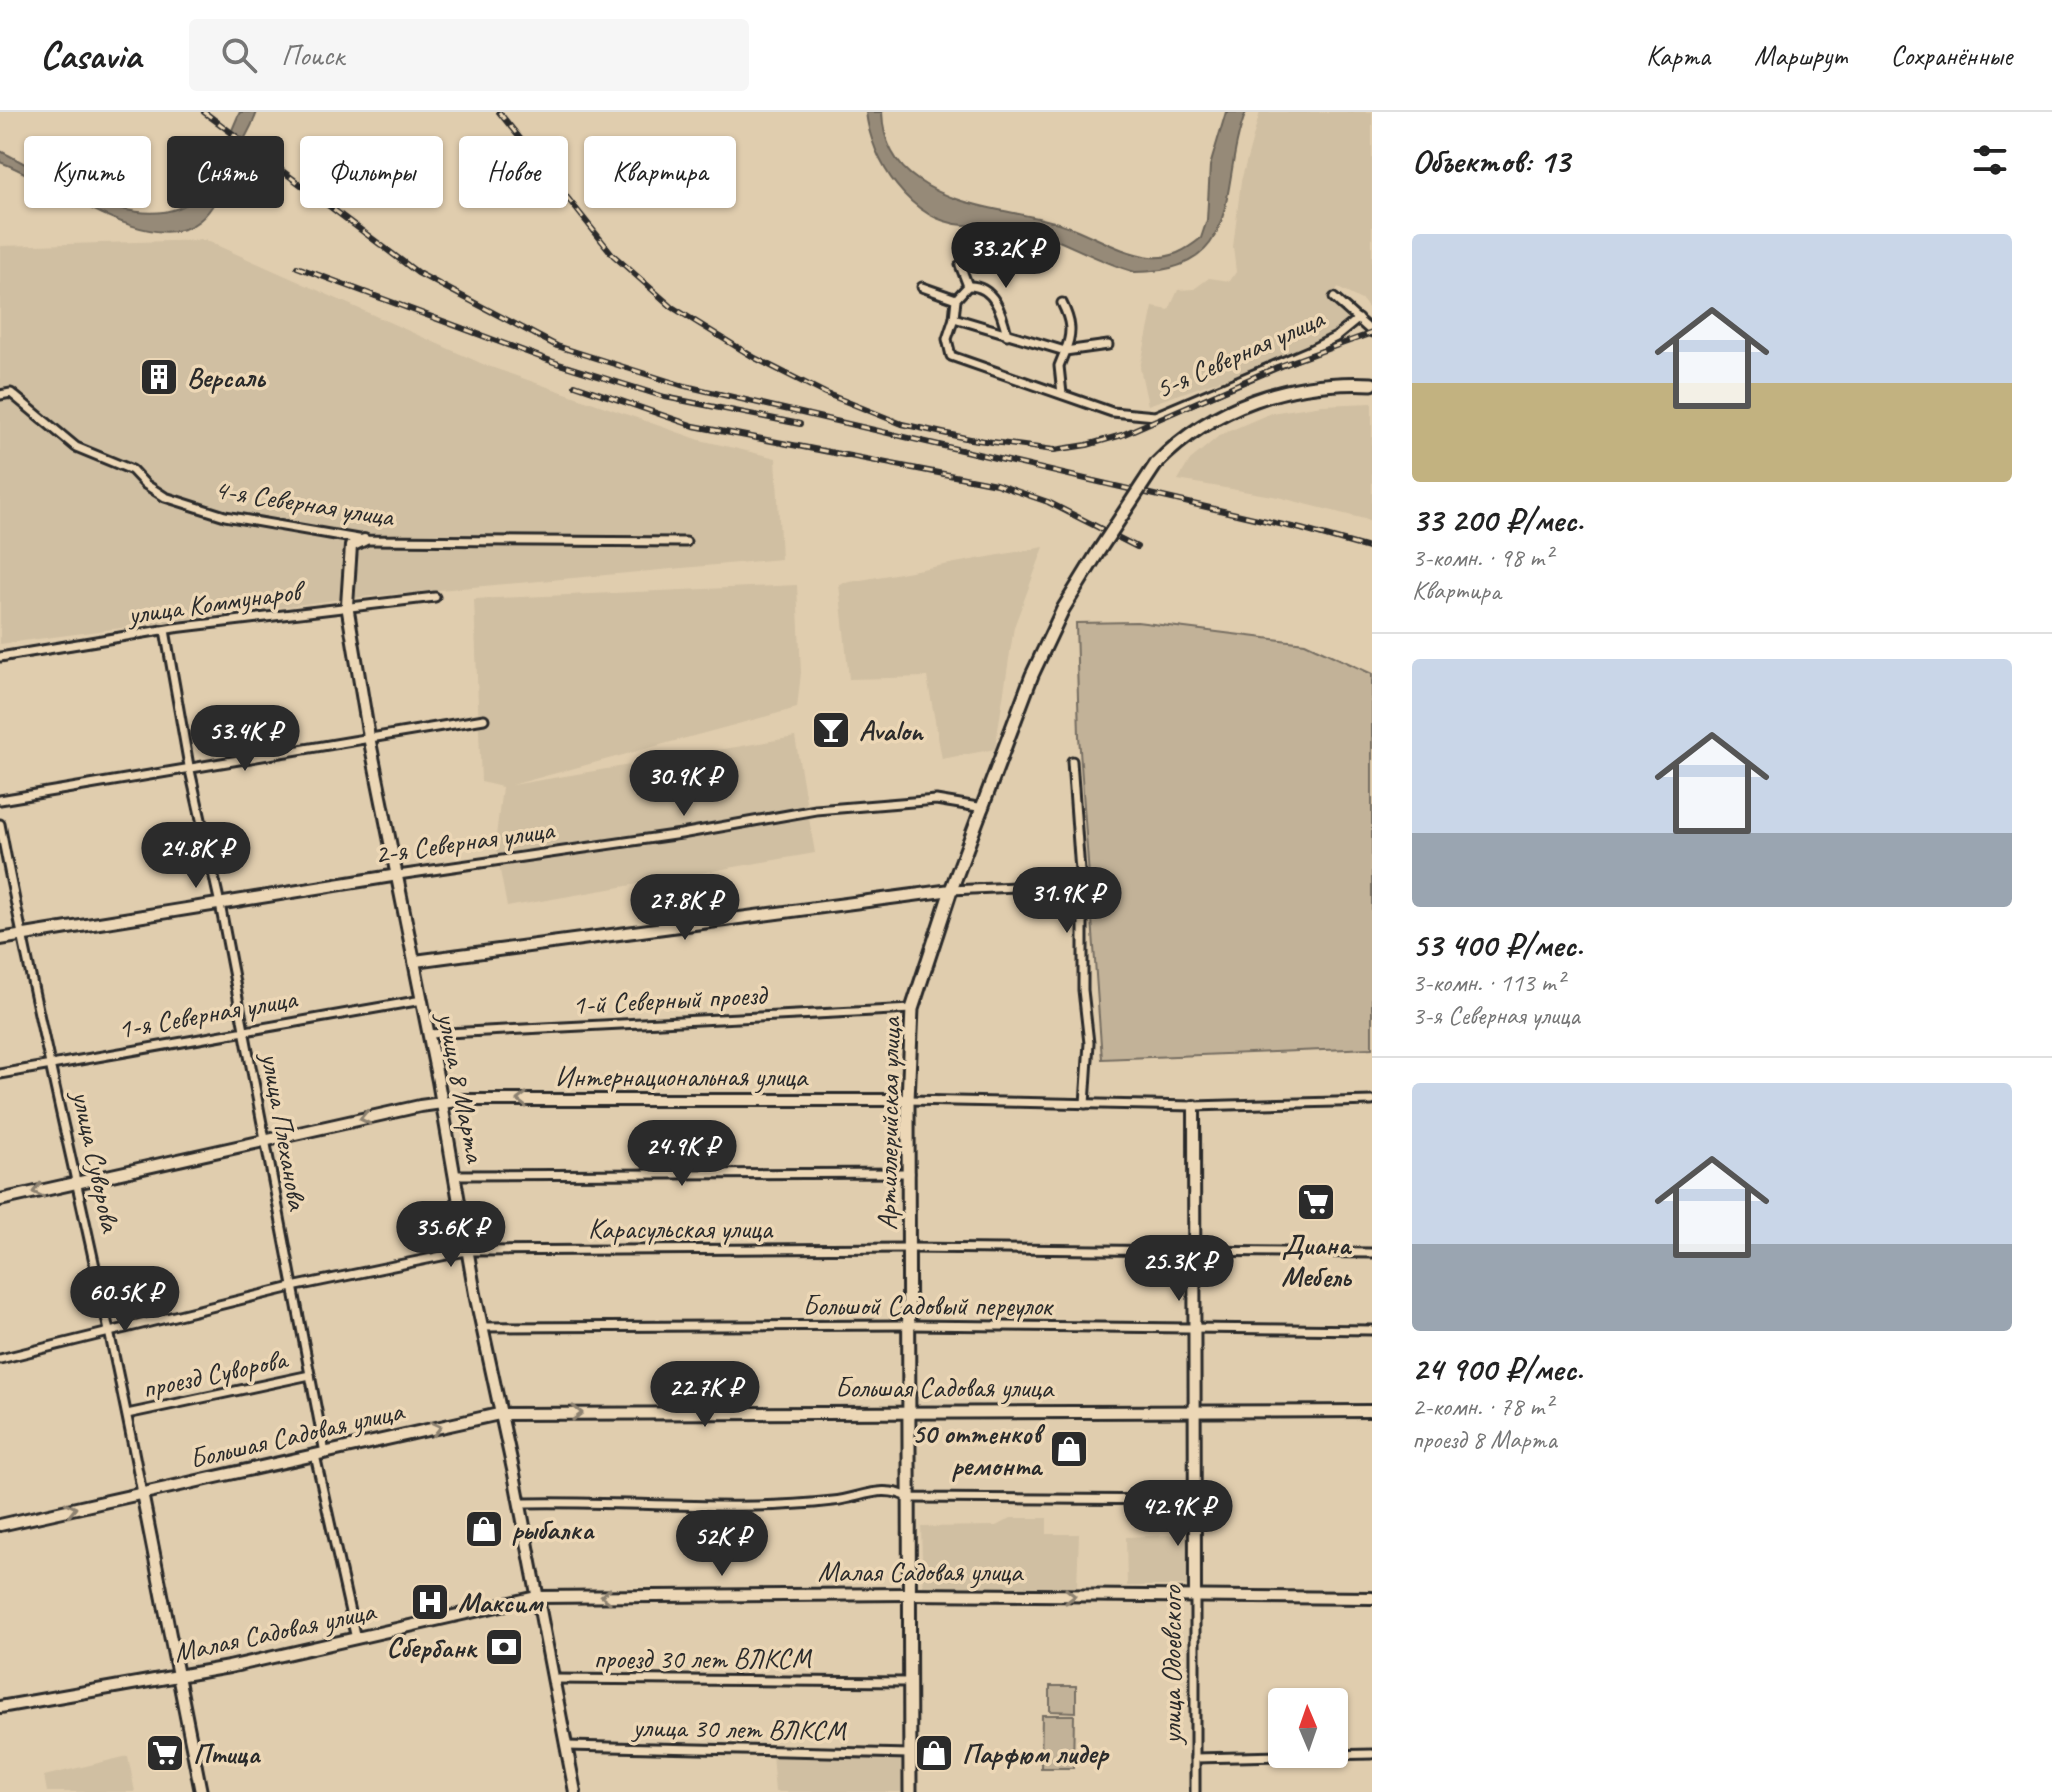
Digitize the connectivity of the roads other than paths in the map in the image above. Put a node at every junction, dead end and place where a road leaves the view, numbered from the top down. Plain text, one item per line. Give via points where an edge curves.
1 (960, 265) dead end
2 (968, 286) junction
3 (922, 287) dead end
4 (1334, 298) dead end
5 (956, 299) junction
6 (1062, 303) dead end
7 (954, 318) junction
8 (1358, 319) junction
9 (1372, 332) edge
10 (1007, 335) junction
11 (1108, 345) dead end
12 (1065, 351) junction
13 (1372, 384) edge
14 (1062, 394) junction
15 (0, 395) edge
16 (343, 535) junction
17 (364, 540) junction
18 (686, 542) dead end
19 (351, 546) junction
20 (435, 597) dead end
21 (347, 605) junction
22 (165, 630) junction
23 (0, 657) edge
24 (484, 719) dead end
25 (369, 737) junction
26 (1072, 761) dead end
27 (189, 766) junction
28 (0, 800) edge
29 (984, 808) junction
30 (0, 824) edge
31 (398, 875) junction
32 (1081, 884) junction
33 (951, 890) junction
34 (220, 904) junction
35 (21, 936) junction
36 (0, 939) edge
37 (415, 961) junction
38 (422, 1000) junction
39 (912, 1009) junction
40 (244, 1031) junction
41 (428, 1034) junction
42 (53, 1065) junction
43 (0, 1074) edge
44 (908, 1100) junction
45 (1372, 1101) edge
46 (441, 1103) junction
47 (1085, 1104) junction
48 (1194, 1106) junction
49 (265, 1139) junction
50 (910, 1173) junction
51 (455, 1175) junction
52 (75, 1182) junction
53 (0, 1200) edge
54 (909, 1248) junction
55 (466, 1251) junction
56 (1197, 1253) junction
57 (1372, 1253) edge
58 (292, 1287) junction
59 (909, 1325) junction
60 (482, 1327) junction
61 (1195, 1330) junction
62 (1372, 1330) edge
63 (109, 1333) junction
64 (0, 1359) edge
65 (310, 1375) junction
66 (1195, 1411) junction
67 (1372, 1411) edge
68 (910, 1412) junction
69 (127, 1414) junction
70 (499, 1414) junction
71 (320, 1454) junction
72 (142, 1493) junction
73 (910, 1498) junction
74 (1195, 1500) junction
75 (519, 1503) junction
76 (0, 1525) edge
77 (908, 1594) junction
78 (1195, 1595) junction
79 (537, 1597) junction
80 (1372, 1598) edge
81 (356, 1639) junction
82 (178, 1677) junction
83 (554, 1679) junction
84 (908, 1682) junction
85 (0, 1707) edge
86 (567, 1746) junction
87 (910, 1754) junction
88 (1372, 1754) edge
89 (1195, 1758) junction
90 (201, 1792) edge
91 (575, 1792) edge
92 (910, 1792) edge
93 (1195, 1792) edge

1 - 2 street
2 - 5 street
2 - 10 street via 978,286 998,305
3 - 5 street
4 - 8 street
5 - 7 street
6 - 12 street via 1071,336
7 - 10 street
7 - 14 street, 5-я Северная улица via 947,339 951,356
8 - 9 street
8 - 14 street, 5-я Северная улица via 1308,351 1155,416 1112,412
10 - 12 street
11 - 12 street
12 - 14 street via 1059,366
13 - 29 main road, Артиллерийская улица, bridge via 1303,387 1253,400 1200,425 1156,464 1063,609 1032,675
15 - 16 street, 4-я Северная улица via 11,393 76,447 132,470 165,497 225,516
16 - 17 street, 4-я Северная улица
16 - 19 street
17 - 18 street, 4-я Северная улица
17 - 19 street
19 - 21 street, улица 8 Марта
20 - 21 street, улица Коммунаров
21 - 22 street, улица Коммунаров
21 - 25 street, улица 8 Марта
22 - 23 street, улица Коммунаров
22 - 27 street, улица Плеханова
24 - 25 street
25 - 27 street
25 - 31 street, улица 8 Марта
26 - 32 street
27 - 28 street
27 - 34 street, улица Плеханова
29 - 31 street, 2-я Северная улица via 936,800 816,810
29 - 33 main road, Артиллерийская улица
30 - 35 street, улица Суворова
31 - 34 street, 2-я Северная улица
31 - 37 street, улица 8 Марта
32 - 33 street
32 - 47 street via 1089,1043
33 - 37 street
33 - 39 main road, Артиллерийская улица
34 - 35 street, 2-я Северная улица
34 - 40 street, улица Плеханова
35 - 36 street, 2-я Северная улица
35 - 42 street, улица Суворова
37 - 38 street, улица 8 Марта
38 - 40 street, 1-я Северная улица
38 - 41 street, улица 8 Марта
39 - 41 street, 1-й Северный проезд
39 - 44 main road, Артиллерийская улица
40 - 42 street, 1-я Северная улица
40 - 49 street, улица Плеханова
41 - 46 street, улица 8 Марта
42 - 43 street, 1-я Северная улица
42 - 52 street, улица Суворова
44 -> 46 street, Интернациональная улица
44 - 47 street, Интернациональная улица
44 - 50 main road, Артиллерийская улица
45 - 48 street, Интернациональная улица
46 -> 49 street, Интернациональная улица
46 - 51 street, улица 8 Марта
47 - 48 street, Интернациональная улица
48 - 56 street, улица Одоевского
49 - 52 street, Интернациональная улица
49 - 58 street, улица Плеханова
50 - 51 street
50 - 54 main road, Артиллерийская улица
51 - 55 street, улица 8 Марта
52 -> 53 street, Интернациональная улица
52 - 63 street, улица Суворова
54 - 55 street, Карасульская улица
54 - 56 street, Карасульская улица
54 - 59 main road, Артиллерийская улица
55 - 58 street, Карасульская улица
55 - 60 street, улица 8 Марта
56 - 57 street, Карасульская улица
56 - 61 street, улица Одоевского
58 - 63 street, Карасульская улица
58 - 65 street, улица Плеханова
59 - 60 street, Большой Садовый переулок
59 - 61 street, Большой Садовый переулок
59 - 68 main road, Артиллерийская улица
60 - 70 street, улица 8 Марта
61 - 62 street, Большой Садовый переулок
61 - 66 street, улица Одоевского
63 - 64 street, Карасульская улица
63 - 69 street, улица Суворова
65 - 69 street, проезд Суворова
65 - 71 street, улица Плеханова
66 - 67 street, Большая Садовая улица
66 - 68 street, Большая Садовая улица
66 - 74 street, улица Одоевского
70 -> 68 street, Большая Садовая улица
68 - 73 main road, Артиллерийская улица
69 - 72 street, улица Суворова
71 -> 70 street, Большая Садовая улица
70 - 75 street, улица 8 Марта
71 - 72 street, Большая Садовая улица
71 - 81 street, улица Плеханова
76 -> 72 street, Большая Садовая улица
72 - 82 street, улица Суворова
73 - 74 street
73 - 75 street via 896,1491 870,1491 834,1501 727,1505
73 - 77 main road, Артиллерийская улица
74 - 78 street, улица Одоевского
75 - 79 street, улица 8 Марта
77 -> 78 street, Малая Садовая улица
77 -> 79 street, Малая Садовая улица
77 - 84 main road, Артиллерийская улица
78 - 80 street, Малая Садовая улица
78 - 89 street, улица Одоевского
79 - 81 street, Малая Садовая улица
79 - 83 street, улица 8 Марта
81 - 82 street, Малая Садовая улица
82 - 85 street, Малая Садовая улица
82 - 90 street, улица Суворова
83 - 84 street, проезд 30 лет ВЛКСМ
83 - 86 street, улица 8 Марта
84 - 87 main road, Артиллерийская улица
86 - 87 street, улица 30 лет ВЛКСМ
86 - 91 street, улица 8 Марта
87 - 92 main road, Артиллерийская улица
88 - 89 street
89 - 93 street, улица Одоевского

